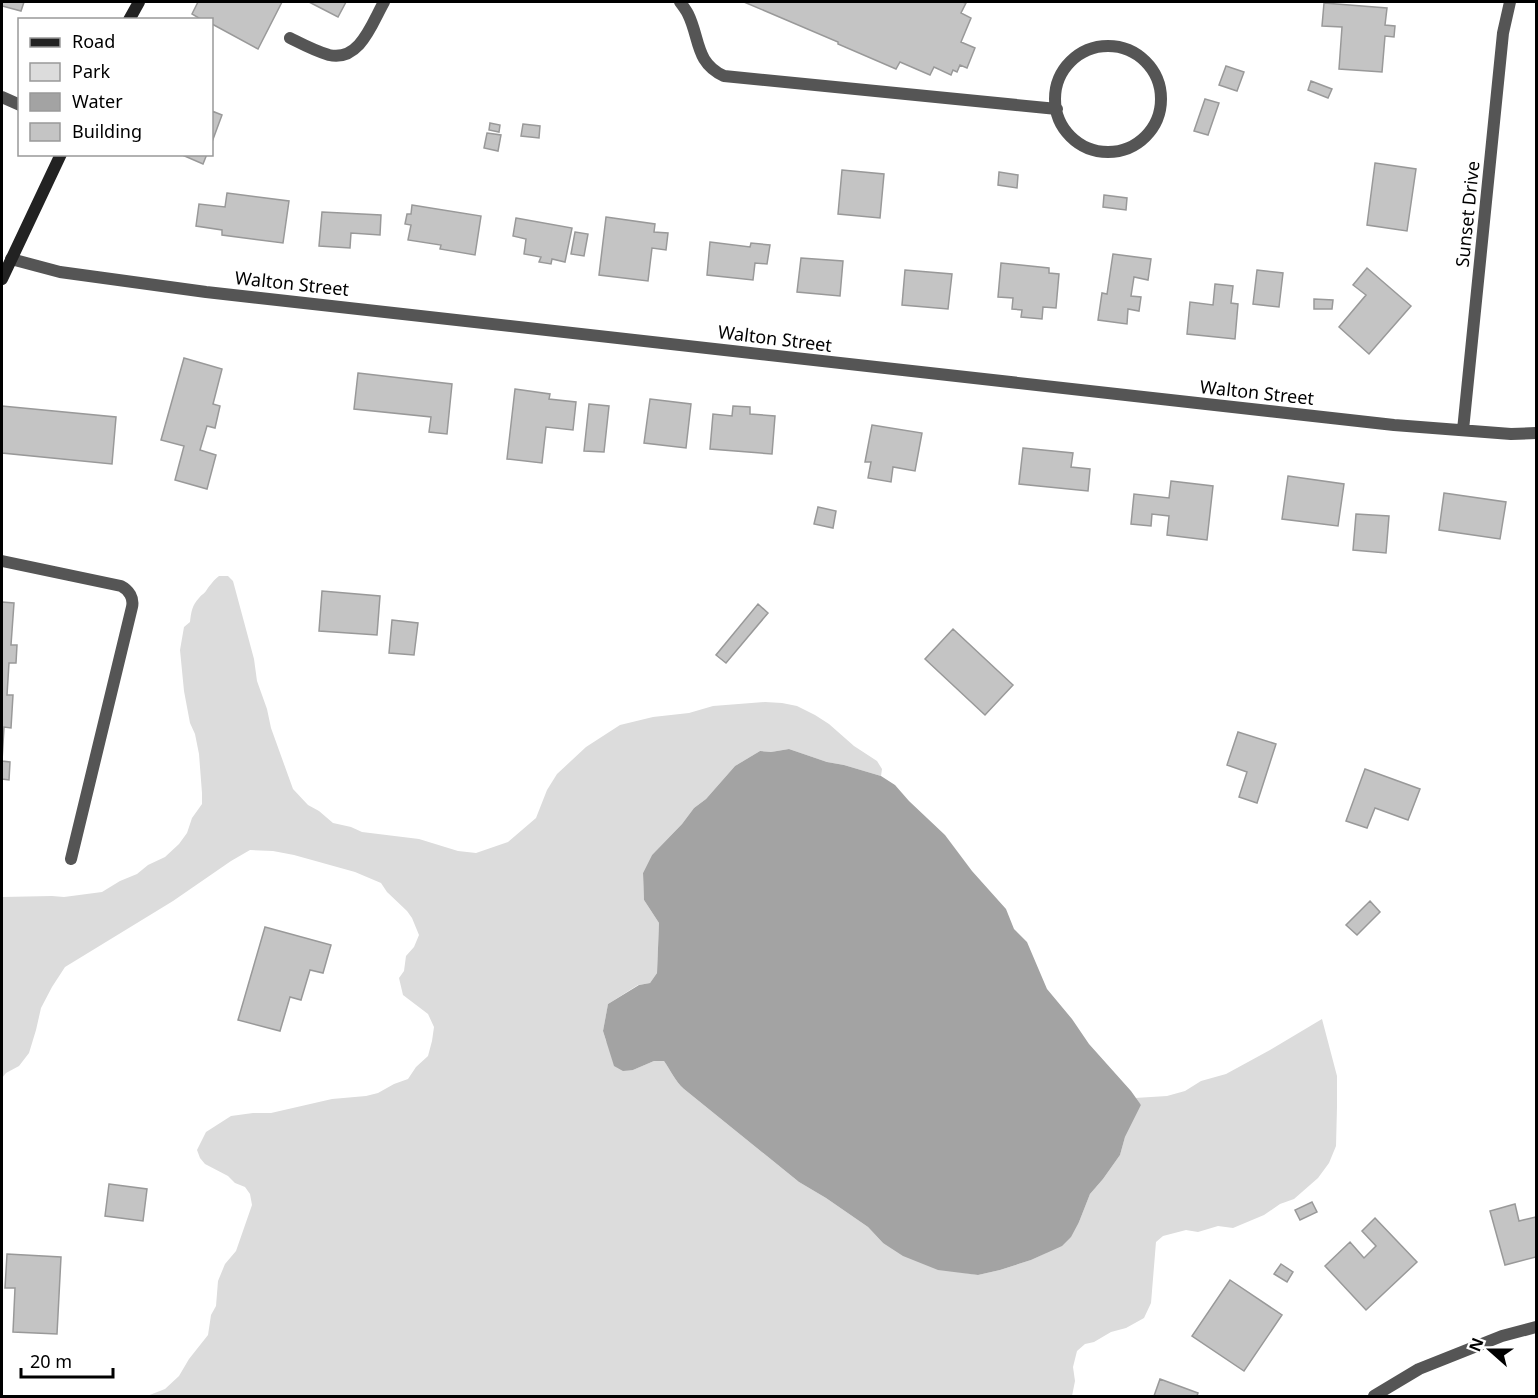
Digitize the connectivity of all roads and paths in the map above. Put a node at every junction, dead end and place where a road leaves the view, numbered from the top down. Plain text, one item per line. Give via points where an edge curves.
1 (139, 2) edge
2 (384, 2) edge
3 (680, 2) edge
4 (1510, 2) edge
5 (130, 18) edge
6 (290, 38) dead end
7 (2, 97) edge
8 (18, 104) edge
9 (1056, 109) junction
10 (60, 156) edge
11 (11, 259) junction
12 (2, 279) edge
13 (1463, 430) junction
14 (1536, 433) edge
15 (2, 561) edge
16 (71, 858) dead end
17 (1536, 1328) edge
18 (1374, 1396) edge

1 - 5 main road
2 - 6 street via 360,45 343,55 330,55
3 - 9 street via 688,13 705,62 724,76
4 - 13 street, Sunset Drive via 1502,45
7 - 8 street
9 - 9 street via 1061,123 1076,141 1101,151 1115,151 1140,141 1149,132 1161,106 1160,91 1157,79 1140,56 1124,48 1098,47 1076,57 1065,68 1058,82
10 - 11 main road
11 - 12 main road
11 - 13 street, Walton Street via 60,272 206,292
13 - 14 street, Walton Street
15 - 16 street via 121,586 131,597 132,607
17 - 18 street via 1502,1336 1419,1369

